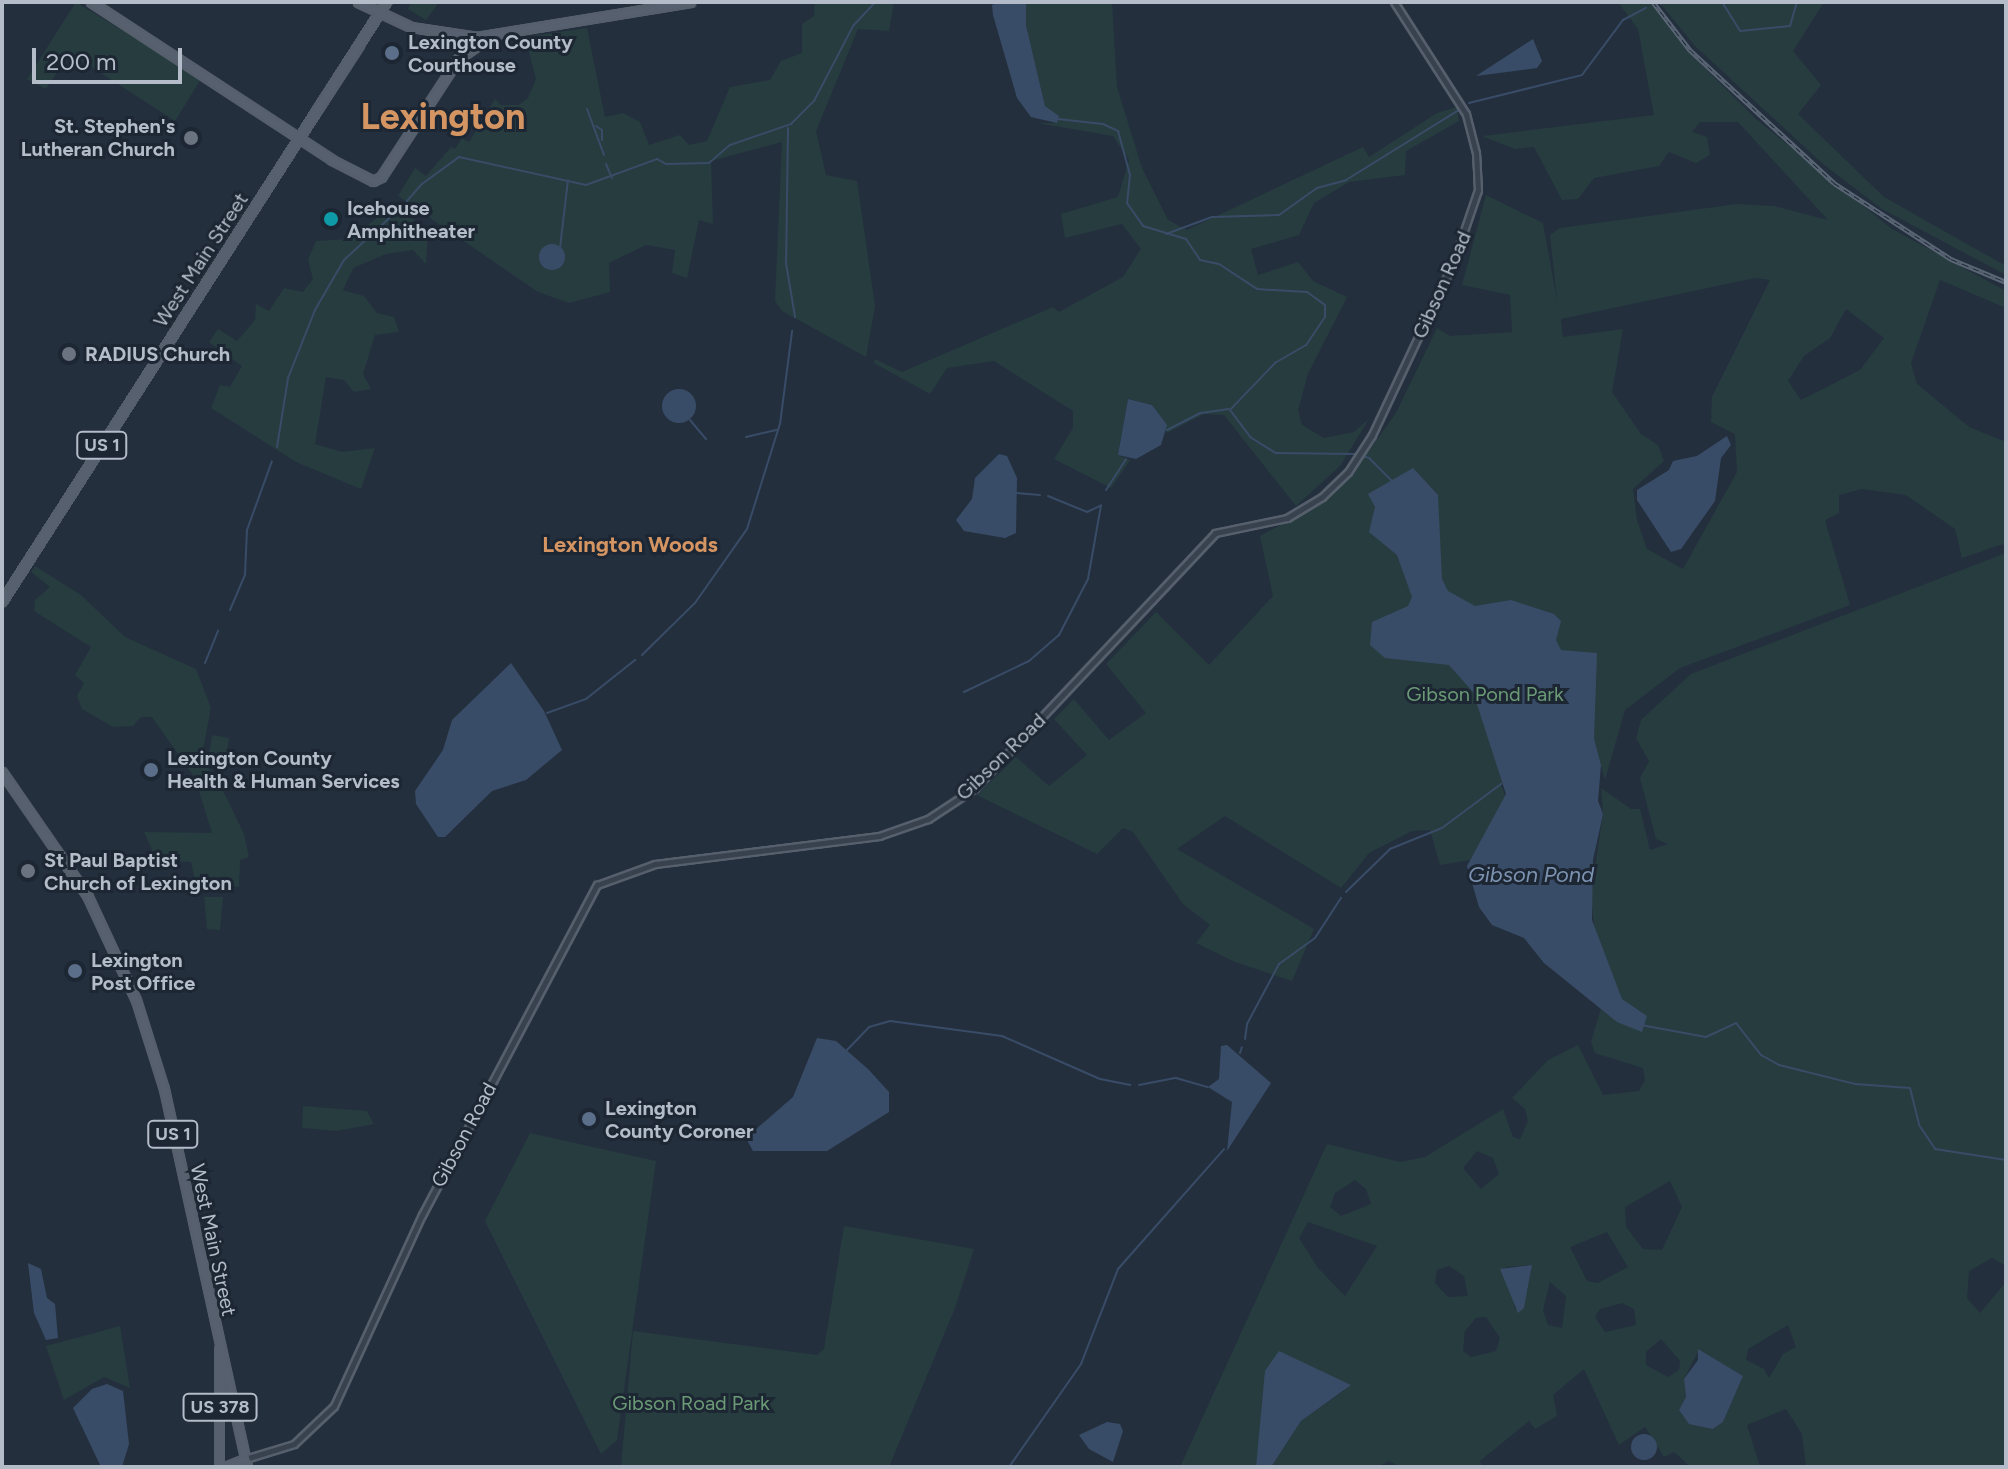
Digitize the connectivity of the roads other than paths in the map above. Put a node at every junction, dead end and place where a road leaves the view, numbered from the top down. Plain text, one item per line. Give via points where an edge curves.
1 (91, 2) edge
2 (358, 2) edge
3 (386, 2) edge
4 (690, 2) edge
5 (1394, 2) edge
6 (378, 14) junction
7 (461, 37) junction
8 (489, 37) junction
9 (458, 59) junction
10 (298, 138) junction
11 (2, 601) edge
12 (2, 772) edge
13 (220, 1347) junction
14 (246, 1463) edge
15 (219, 1467) edge
16 (225, 1467) edge
17 (238, 1467) edge

1 - 10 main road
2 - 6 main road
3 - 6 main road
4 - 8 main road
5 - 14 street, Gibson Road via 1461,102 1473,135 1478,183 1461,247 1348,472 1316,502 1287,518 1215,533 975,788 928,819 879,836 655,864 597,885 422,1215 334,1406 294,1444
6 - 7 main road
6 - 10 main road, US 1
7 - 8 main road
7 - 9 main road
8 - 9 main road
9 - 10 main road via 381,177 363,180
10 - 11 main road, West Main Street / US 1
12 - 13 main road, West Main Street / US 1 via 87,895 136,1000 164,1089
13 - 14 main road, West Main Street / US 1
13 - 15 main road, US 378
14 - 16 main road
14 - 17 main road

